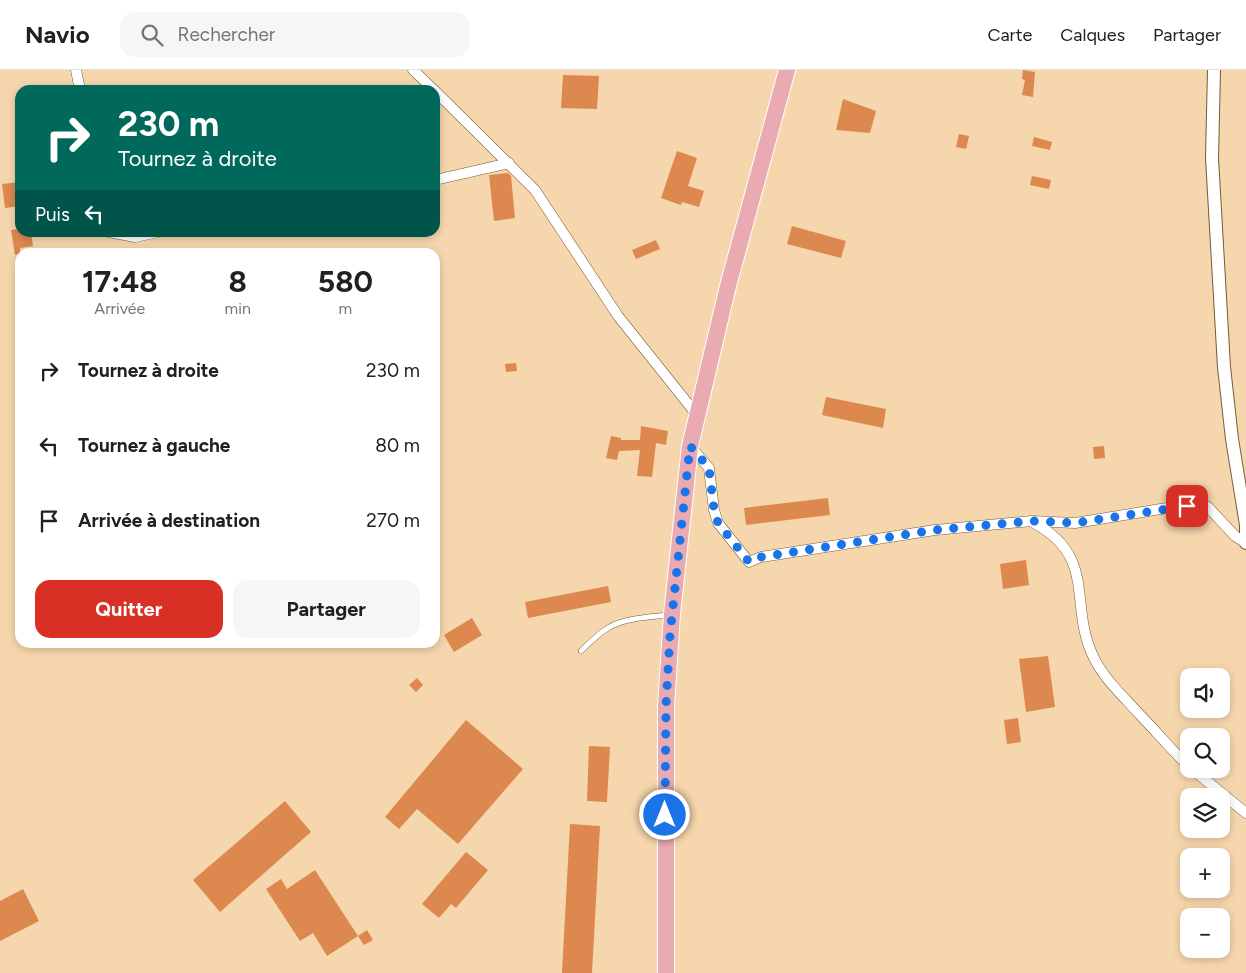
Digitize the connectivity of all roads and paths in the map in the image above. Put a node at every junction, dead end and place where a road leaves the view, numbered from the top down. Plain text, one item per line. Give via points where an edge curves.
1 (76, 70) edge
2 (413, 70) edge
3 (788, 70) edge
4 (1214, 70) edge
5 (79, 85) edge
6 (428, 85) edge
7 (440, 97) edge
8 (509, 163) junction
9 (440, 179) edge
10 (697, 415) junction
11 (690, 446) junction
12 (1032, 521) junction
13 (1246, 543) edge
14 (672, 614) junction
15 (581, 651) dead end
16 (1180, 756) edge
17 (1203, 778) edge
18 (1246, 813) edge
19 (666, 973) edge

1 - 5 street
2 - 6 street
3 - 10 main road via 738,245
4 - 13 street via 1212,158 1224,367
7 - 8 street
8 - 9 street
8 - 10 street via 536,190 618,316
10 - 11 main road
11 - 12 street via 709,468 718,523 749,562 761,557 935,530
11 - 14 main road
12 - 13 street via 1075,523 1201,505
12 - 16 street via 1054,535 1070,553 1094,660
14 - 15 lane via 615,625
14 - 19 main road via 666,706
17 - 18 street

